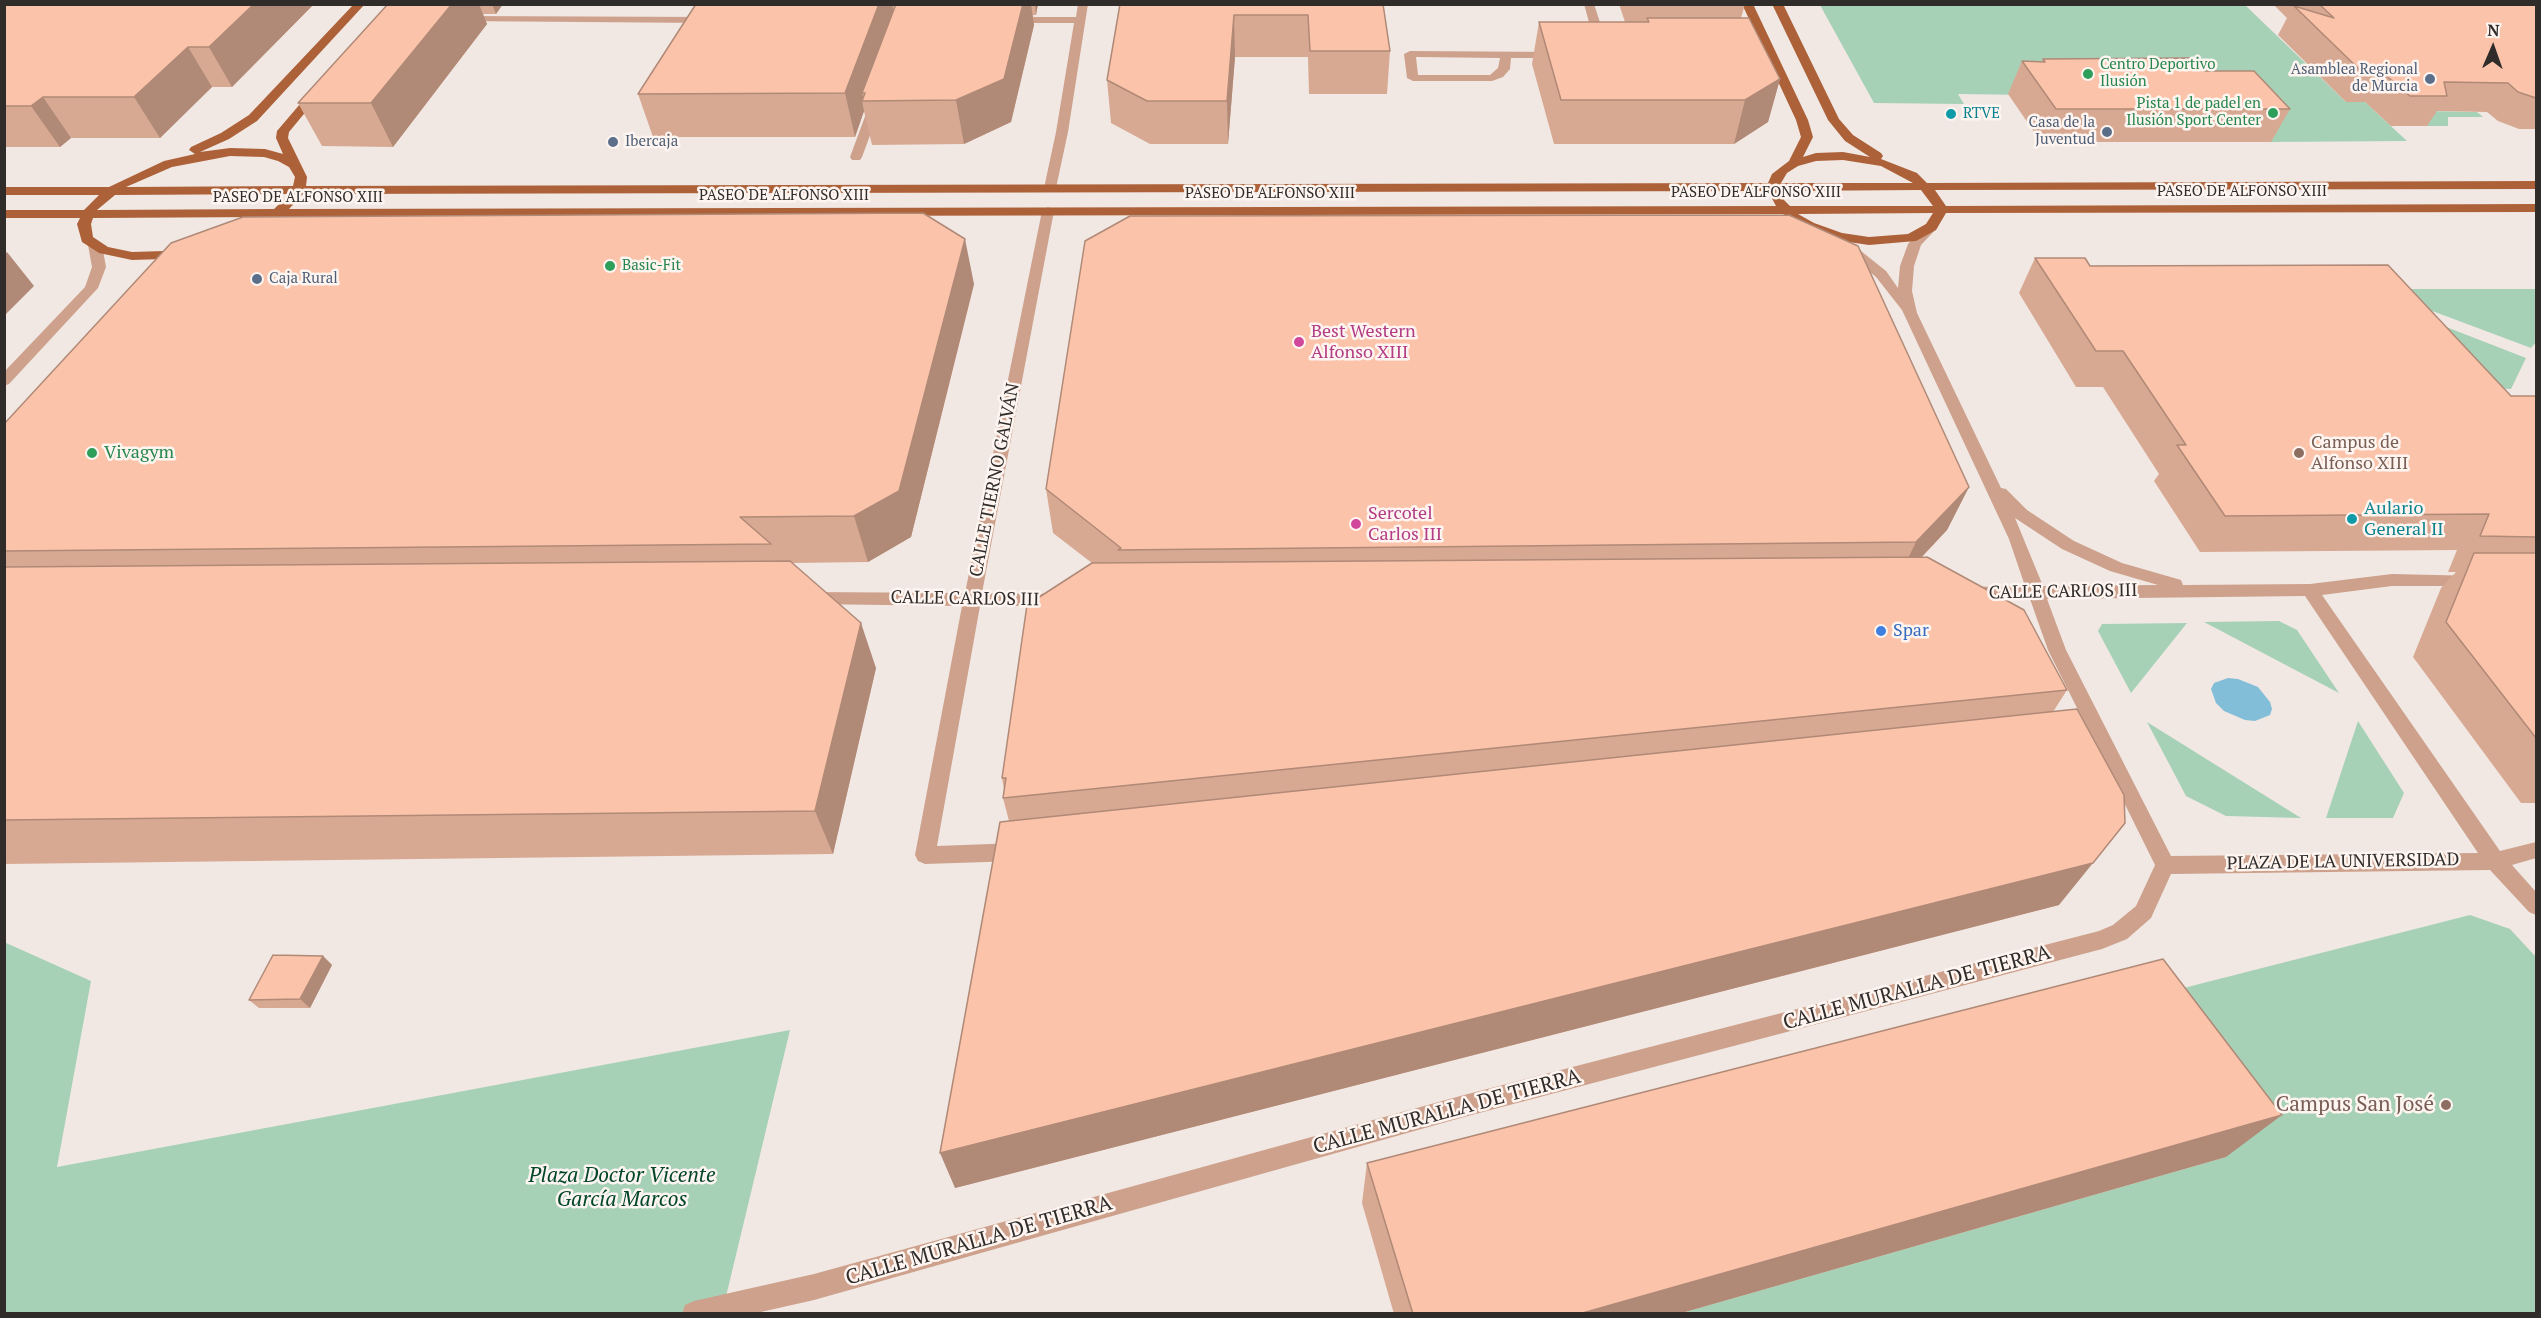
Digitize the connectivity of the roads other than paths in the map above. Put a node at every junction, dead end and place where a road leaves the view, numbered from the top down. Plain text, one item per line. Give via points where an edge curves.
1 (360, 4) edge
2 (1083, 4) edge
3 (1589, 4) edge
4 (1747, 4) edge
5 (1777, 4) edge
6 (444, 20) dead end
7 (716, 20) edge
8 (998, 20) edge
9 (1080, 20) junction
10 (1506, 55) junction
11 (1572, 55) edge
12 (1599, 55) edge
13 (1754, 55) edge
14 (1771, 55) junction
15 (322, 85) edge
16 (882, 86) edge
17 (856, 157) dead end
18 (1794, 163) junction
19 (294, 165) junction
20 (1896, 168) junction
21 (153, 169) junction
22 (2536, 185) edge
23 (1927, 186) junction
24 (1773, 187) junction
25 (1050, 188) junction
26 (298, 190) junction
27 (4, 191) edge
28 (110, 191) junction
29 (2536, 208) edge
30 (1784, 209) junction
31 (1941, 209) junction
32 (1048, 211) junction
33 (4, 214) edge
34 (277, 214) junction
35 (87, 215) junction
36 (1809, 226) junction
37 (1931, 227) junction
38 (95, 245) junction
39 (211, 246) junction
40 (168, 269) edge
41 (1910, 313) junction
42 (4, 381) edge
43 (1983, 470) junction
44 (2492, 580) edge
45 (2310, 590) junction
46 (2219, 591) junction
47 (2036, 592) junction
48 (1948, 593) edge
49 (789, 598) edge
50 (973, 599) junction
51 (1077, 601) edge
52 (2102, 738) junction
53 (2053, 743) edge
54 (1039, 850) edge
55 (2536, 850) edge
56 (2494, 861) junction
57 (2165, 865) junction
58 (2536, 906) edge
59 (694, 1314) edge

1 - 21 main road via 248,122
2 - 9 street
3 - 12 street
4 - 14 main road
5 - 20 main road via 1842,131 1857,145
6 - 7 street
8 - 9 street
9 - 25 street
10 - 10 street via 1463,54 1410,54 1413,78 1492,78 1504,69
10 - 11 street
13 - 14 street
14 - 18 main road via 1807,137
15 - 19 main road via 283,131 282,138
16 - 17 street
18 - 20 main road via 1843,156
18 - 24 main road via 1776,177
19 - 21 main road via 265,153 230,152 184,159
19 - 26 main road via 301,177
20 - 23 main road
21 - 28 main road
22 - 23 main road, PASEO DE ALFONSO XIII
23 - 24 main road, PASEO DE ALFONSO XIII
23 - 31 main road
24 - 25 main road, PASEO DE ALFONSO XIII
24 - 30 main road
25 - 26 main road, PASEO DE ALFONSO XIII
26 - 28 main road, PASEO DE ALFONSO XIII
26 - 34 main road
27 - 28 main road, PASEO DE ALFONSO XIII
28 - 35 main road
29 - 31 main road, PASEO DE ALFONSO XIII
30 - 31 main road, PASEO DE ALFONSO XIII
30 - 32 main road, PASEO DE ALFONSO XIII
30 - 36 main road
31 - 37 main road
32 - 34 main road, PASEO DE ALFONSO XIII
32 - 50 street, CALLE TIERNO GALVÁN
33 - 35 main road, PASEO DE ALFONSO XIII
34 - 35 main road, PASEO DE ALFONSO XIII
34 - 39 main road via 248,232
35 - 38 main road via 84,232
36 - 37 main road via 1840,237 1884,242 1911,238
36 - 41 street via 1865,260 1893,286
37 - 41 street via 1915,244 1907,266 1905,291
38 - 39 main road via 117,254 149,256
38 - 42 street via 99,267 91,288
39 - 40 street
41 - 43 street
43 - 46 street via 2021,514 2090,556 2158,580
43 - 47 street via 2017,539
44 - 45 street, CALLE CARLOS III via 2392,580
45 - 46 street, CALLE CARLOS III
45 - 56 street, PLAZA DE LA UNIVERSIDAD
46 - 47 street, CALLE CARLOS III
47 - 48 street, CALLE CARLOS III
47 - 52 street via 2057,650
49 - 50 street, CALLE CARLOS III
50 - 51 street, CALLE CARLOS III
50 - 54 street, CALLE TIERNO GALVÁN via 925,855
52 - 53 street
52 - 57 street
55 - 56 street
56 - 57 street, PLAZA DE LA UNIVERSIDAD
56 - 58 street
57 - 59 street, CALLE MURALLA DE TIERRA via 2144,912 2120,932 2102,940 1464,1106 814,1287

